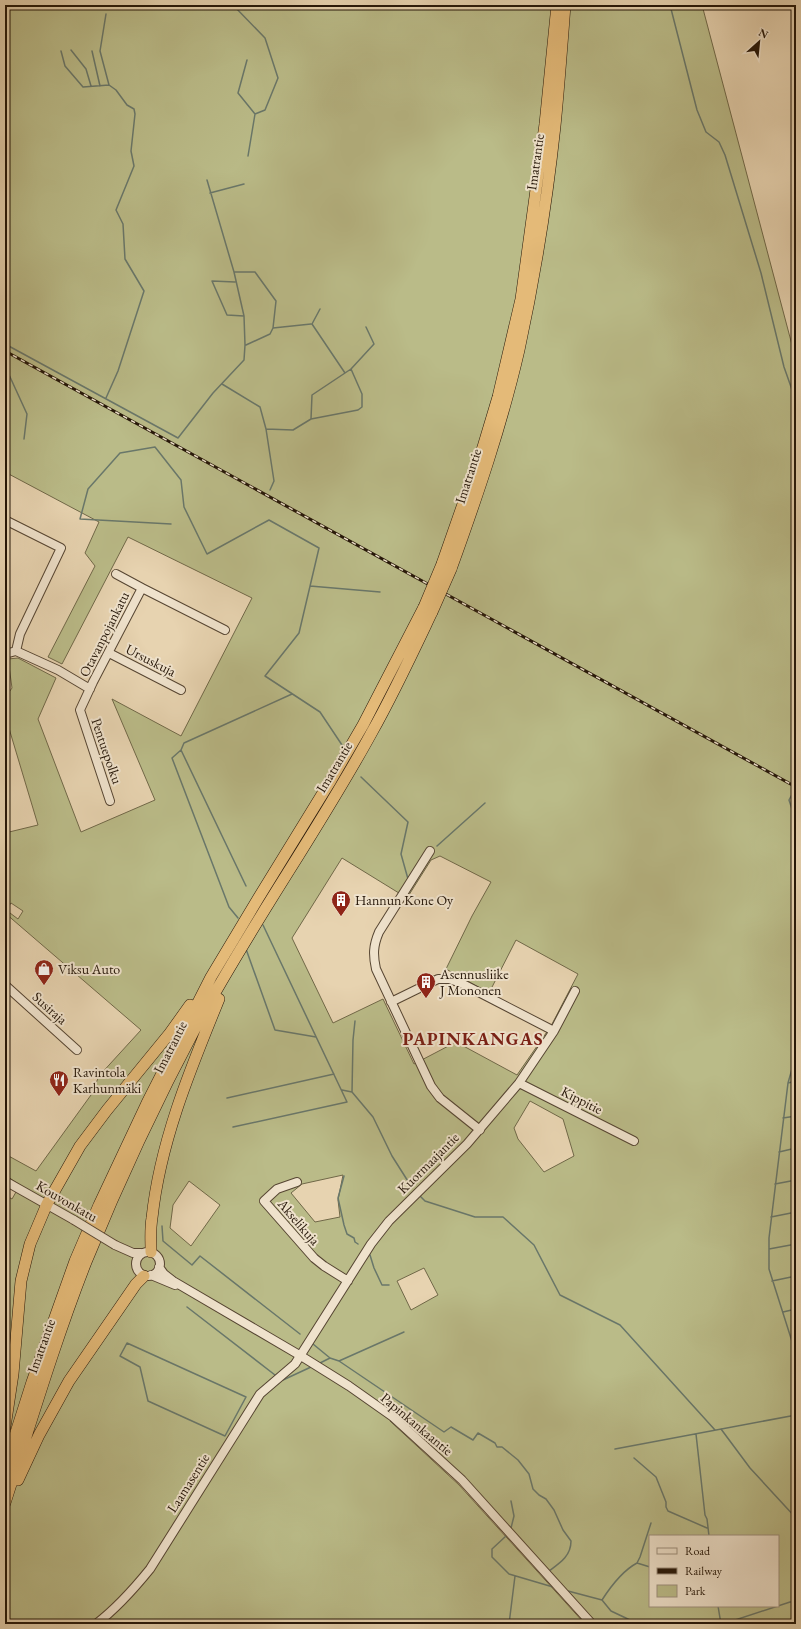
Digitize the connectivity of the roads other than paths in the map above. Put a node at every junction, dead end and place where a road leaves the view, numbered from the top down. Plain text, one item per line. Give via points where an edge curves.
1 (556, 5) edge
2 (565, 5) edge
3 (5, 520) edge
4 (447, 566) junction
5 (116, 574) dead end
6 (142, 588) junction
7 (428, 609) junction
8 (225, 630) dead end
9 (16, 651) junction
10 (109, 652) junction
11 (5, 654) edge
12 (90, 689) junction
13 (181, 690) dead end
14 (110, 801) dead end
15 (430, 851) dead end
16 (237, 956) junction
17 (211, 977) junction
18 (5, 985) edge
19 (575, 991) dead end
20 (391, 1002) junction
21 (554, 1031) junction
22 (77, 1050) dead end
23 (519, 1083) junction
24 (480, 1130) junction
25 (634, 1141) dead end
26 (5, 1180) edge
27 (297, 1182) dead end
28 (47, 1204) junction
29 (115, 1245) junction
30 (146, 1253) junction
31 (135, 1264) junction
32 (159, 1267) junction
33 (148, 1276) junction
34 (348, 1281) junction
35 (188, 1290) junction
36 (301, 1356) junction
37 (5, 1427) edge
38 (5, 1468) edge
39 (5, 1503) edge
40 (5, 1506) edge
41 (96, 1624) edge
42 (592, 1624) edge

1 - 4 highway, Imatrantie via 546,124 521,299 498,397
2 - 4 highway, Imatrantie via 555,126 528,308 500,422 475,503
3 - 9 street via 62,548 20,634
4 - 7 highway, Imatrantie, bridge
5 - 6 street
6 - 8 street, Otavanpojankatu
6 - 10 street, Otavanpojankatu
7 - 16 highway, Imatrantie via 402,676 372,732
7 - 17 highway, Imatrantie via 364,725
9 - 11 street
9 - 12 street via 58,670
10 - 12 street, Otavanpojankatu
10 - 13 street, Ursuskuja
12 - 14 street, Pentuepolku via 80,715
15 - 20 street via 379,932 374,947 376,969
16 - 30 highway via 206,1029 172,1121 157,1185
16 - 39 highway, Imatrantie via 200,1020 152,1114 86,1263 42,1387
17 - 28 highway via 170,1033 94,1126
17 - 38 highway, Imatrantie via 144,1110 75,1261
18 - 22 street, Susiraja
19 - 21 street, Kuormaajantie
20 - 21 street via 438,979 449,979
20 - 24 street via 431,1086 440,1098
21 - 23 street, Kuormaajantie
23 - 24 street, Kuormaajantie
23 - 25 street, Kippitie
24 - 34 street, Kuormaajantie via 389,1221
26 - 28 street, Kouvonkatu
27 - 34 street, Akselikuja via 277,1190 264,1201 314,1258
28 - 29 street, Kouvonkatu, bridge
28 - 37 highway via 30,1244 22,1281
29 - 30 street, Kouvonkatu via 133,1253
29 - 31 street, Kouvonkatu
30 - 31 street via 138,1256
30 - 32 street via 158,1256
31 - 33 street via 138,1271
32 - 33 street via 158,1271
32 - 35 street, Papinkankaantie via 164,1274
33 - 35 street, Papinkankaantie
33 - 40 highway via 136,1284 69,1381 39,1435
34 - 36 street, Kuormaajantie
35 - 36 street, Papinkankaantie
36 - 41 street, Laamasentie via 287,1372 260,1394 150,1569 132,1591
36 - 42 street, Papinkankaantie via 393,1417 462,1480

